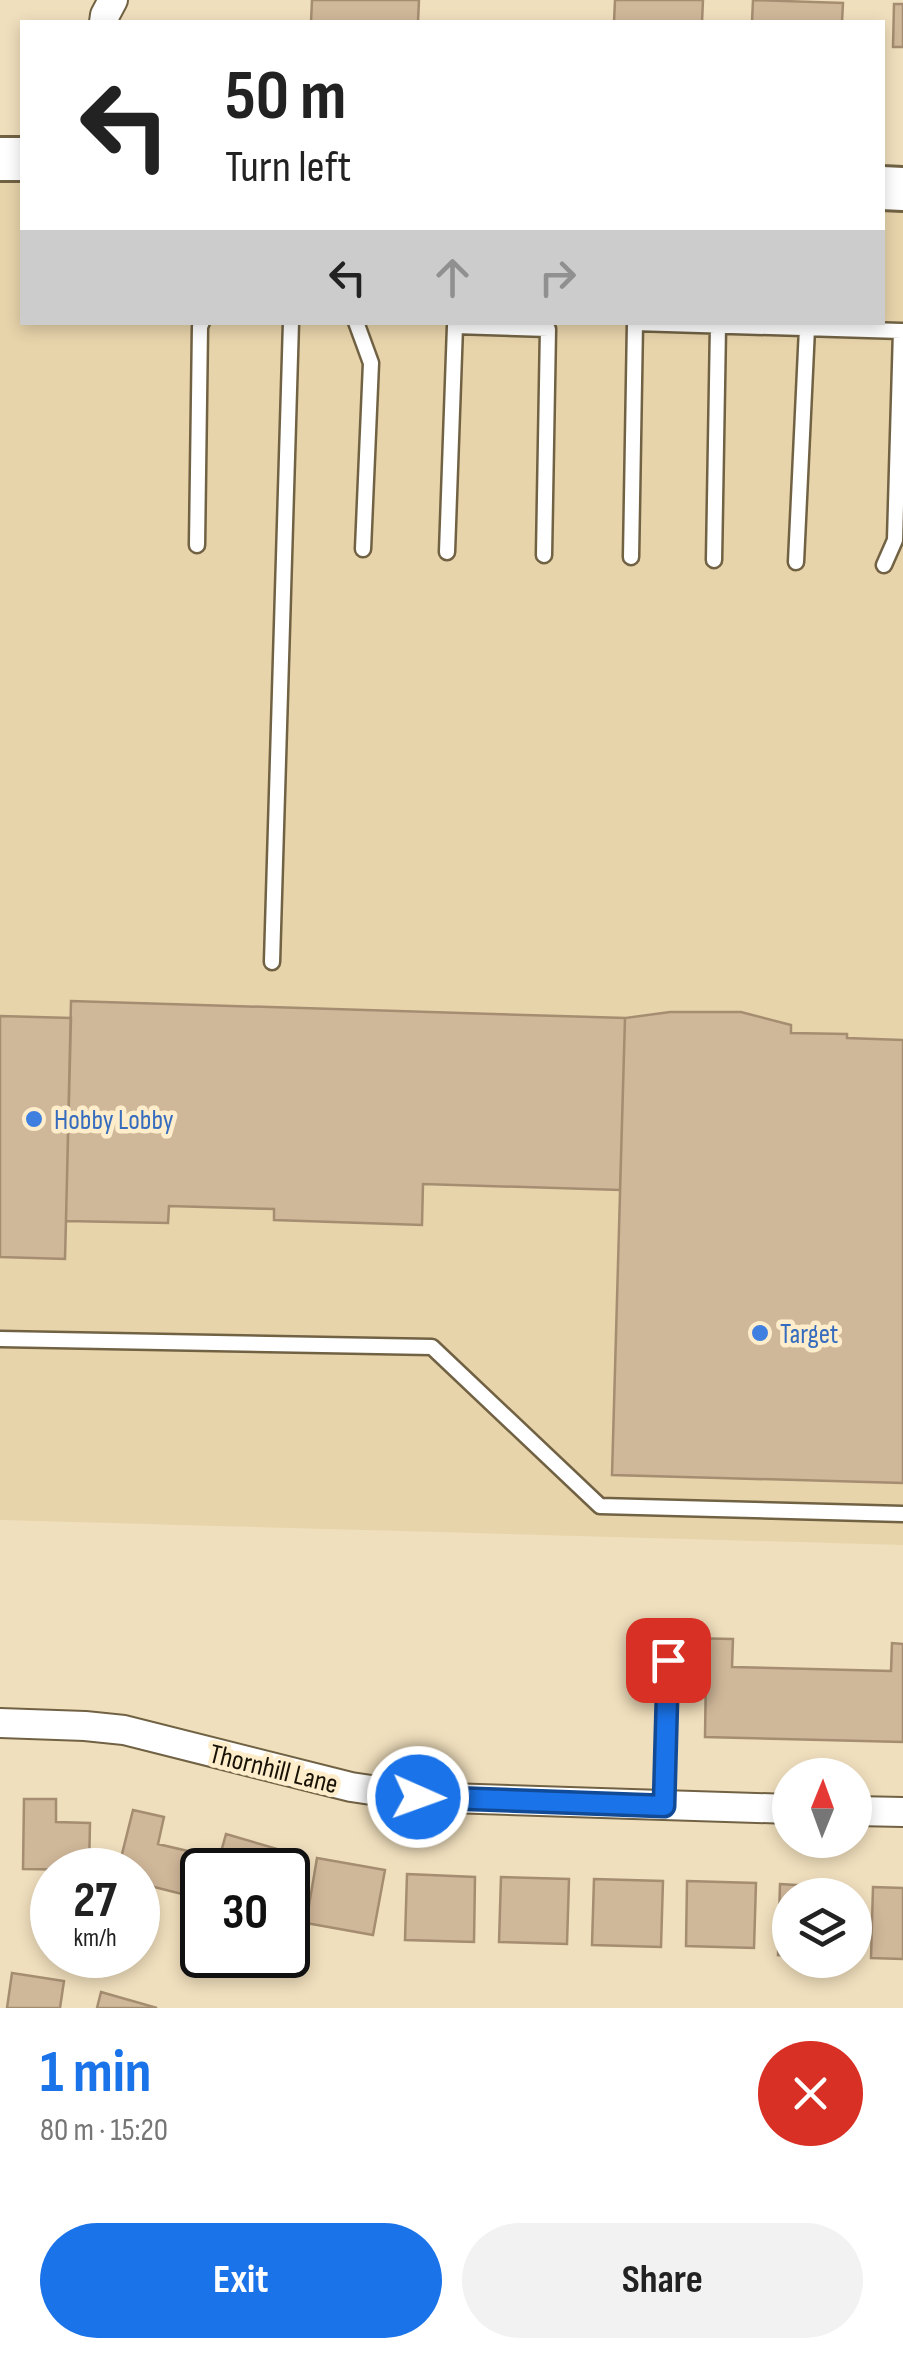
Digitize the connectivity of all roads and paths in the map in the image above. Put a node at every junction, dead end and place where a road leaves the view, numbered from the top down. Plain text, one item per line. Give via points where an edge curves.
1 (201, 325) edge
2 (291, 325) edge
3 (357, 325) edge
4 (635, 325) edge
5 (690, 325) edge
6 (718, 326) junction
7 (808, 328) junction
8 (902, 331) edge
9 (196, 544) dead end
10 (363, 550) dead end
11 (446, 552) dead end
12 (544, 554) dead end
13 (631, 557) dead end
14 (714, 560) dead end
15 (796, 562) dead end
16 (884, 564) dead end
17 (272, 962) dead end
18 (0, 1339) edge
19 (903, 1514) edge
20 (668, 1660) dead end
21 (0, 1723) edge
22 (664, 1806) junction
23 (772, 1809) edge
24 (872, 1811) edge
25 (903, 1812) edge

1 - 9 lane
2 - 17 lane
3 - 10 lane via 371,363
4 - 13 lane
5 - 6 lane
6 - 7 lane
6 - 14 lane
7 - 8 lane
7 - 15 lane
8 - 16 lane via 895,540
11 - 12 lane via 454,326 548,329
18 - 19 lane via 432,1347 600,1506
20 - 22 lane
21 - 22 street, Thornhill Lane via 124,1730 351,1787 418,1797
22 - 23 street, Thornhill Lane
24 - 25 street

